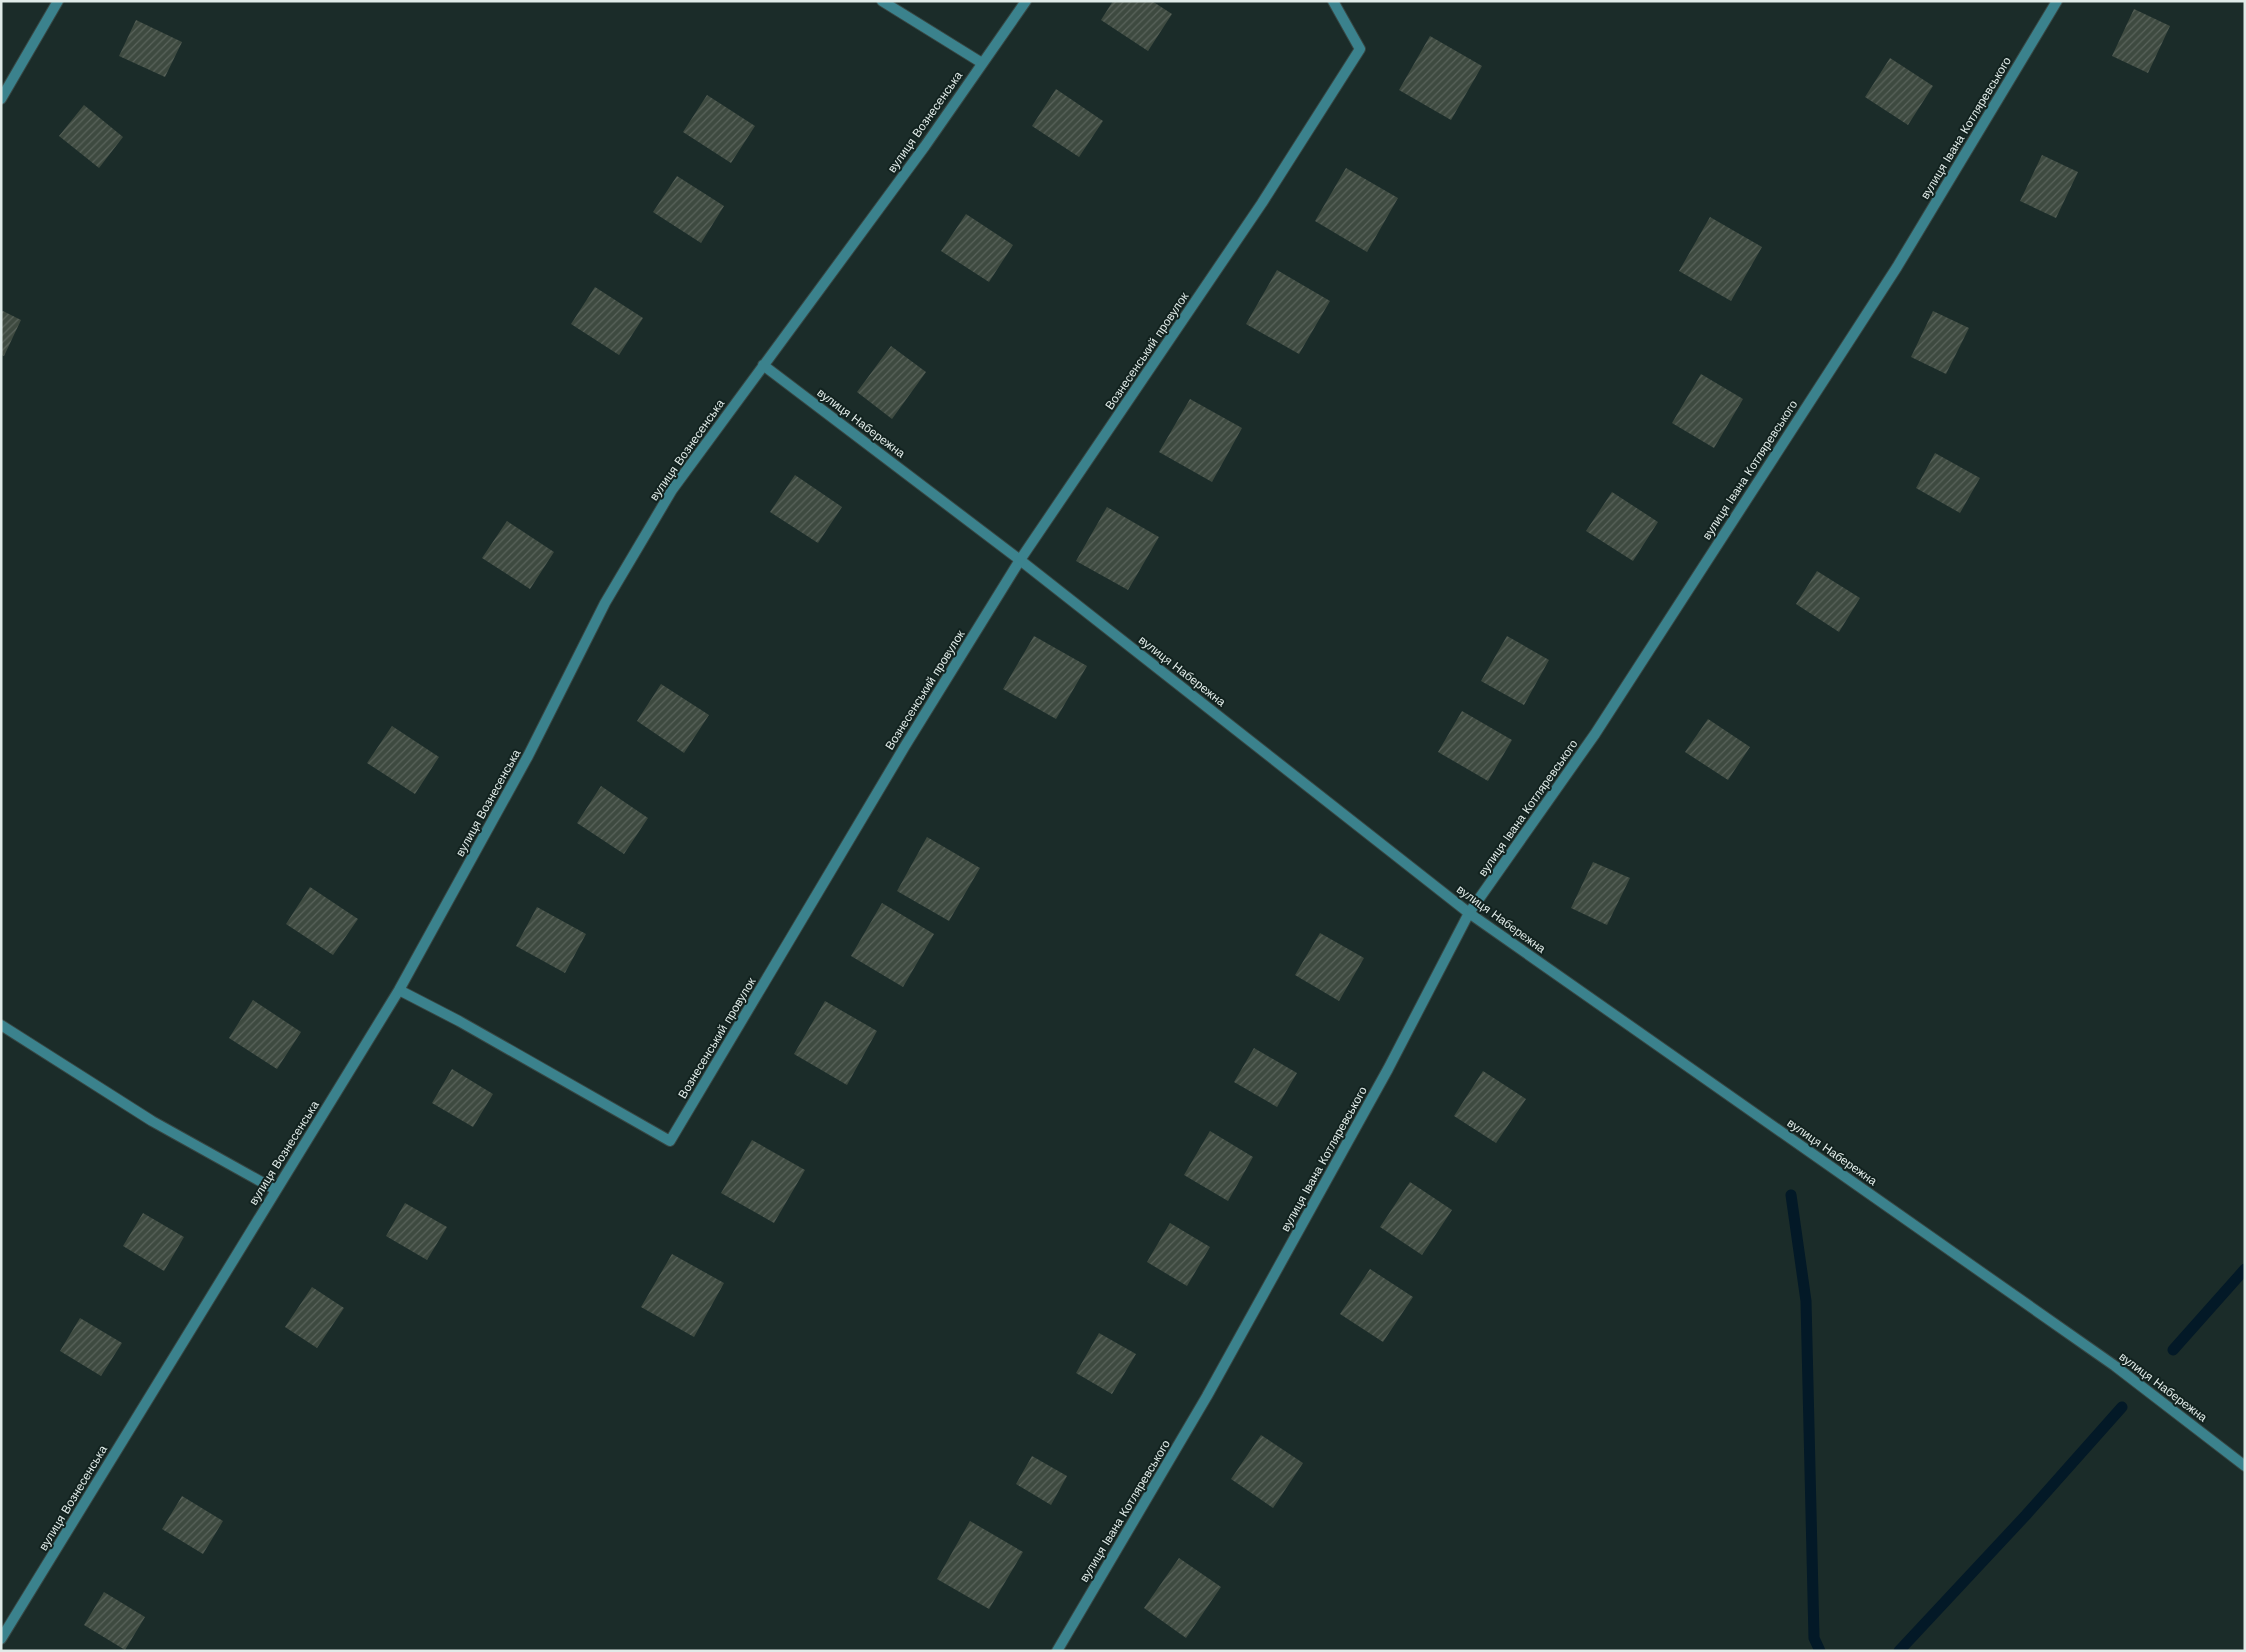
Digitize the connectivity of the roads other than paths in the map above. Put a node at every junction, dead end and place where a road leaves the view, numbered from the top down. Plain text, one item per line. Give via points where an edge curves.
1 (58, 1) edge
2 (882, 1) edge
3 (1026, 1) edge
4 (1333, 1) edge
5 (2056, 1) edge
6 (982, 63) junction
7 (1, 100) edge
8 (763, 365) junction
9 (1020, 560) junction
10 (1469, 913) junction
11 (399, 990) junction
12 (1, 1025) edge
13 (276, 1190) junction
14 (2245, 1466) edge
15 (1, 1639) edge
16 (1057, 1651) edge

1 - 7 street
2 - 6 street
3 - 6 street, вулиця Вознесенська
4 - 9 street, Вознесенський провулок via 1360,49 1262,203
5 - 10 street, вулиця Івана Котляревського via 1881,292 1600,726
6 - 8 street, вулиця Вознесенська via 925,146
8 - 9 street, вулиця Набережна
8 - 11 street, вулиця Вознесенська via 672,490 605,603 528,756
9 - 10 street, вулиця Набережна
9 - 11 street, Вознесенський провулок via 904,746 670,1141
10 - 14 street, вулиця Набережна via 2107,1360
10 - 16 street, вулиця Івана Котляревського via 1388,1069 1207,1396
11 - 13 street, вулиця Вознесенська
12 - 13 street via 152,1121
13 - 15 street, вулиця Вознесенська

